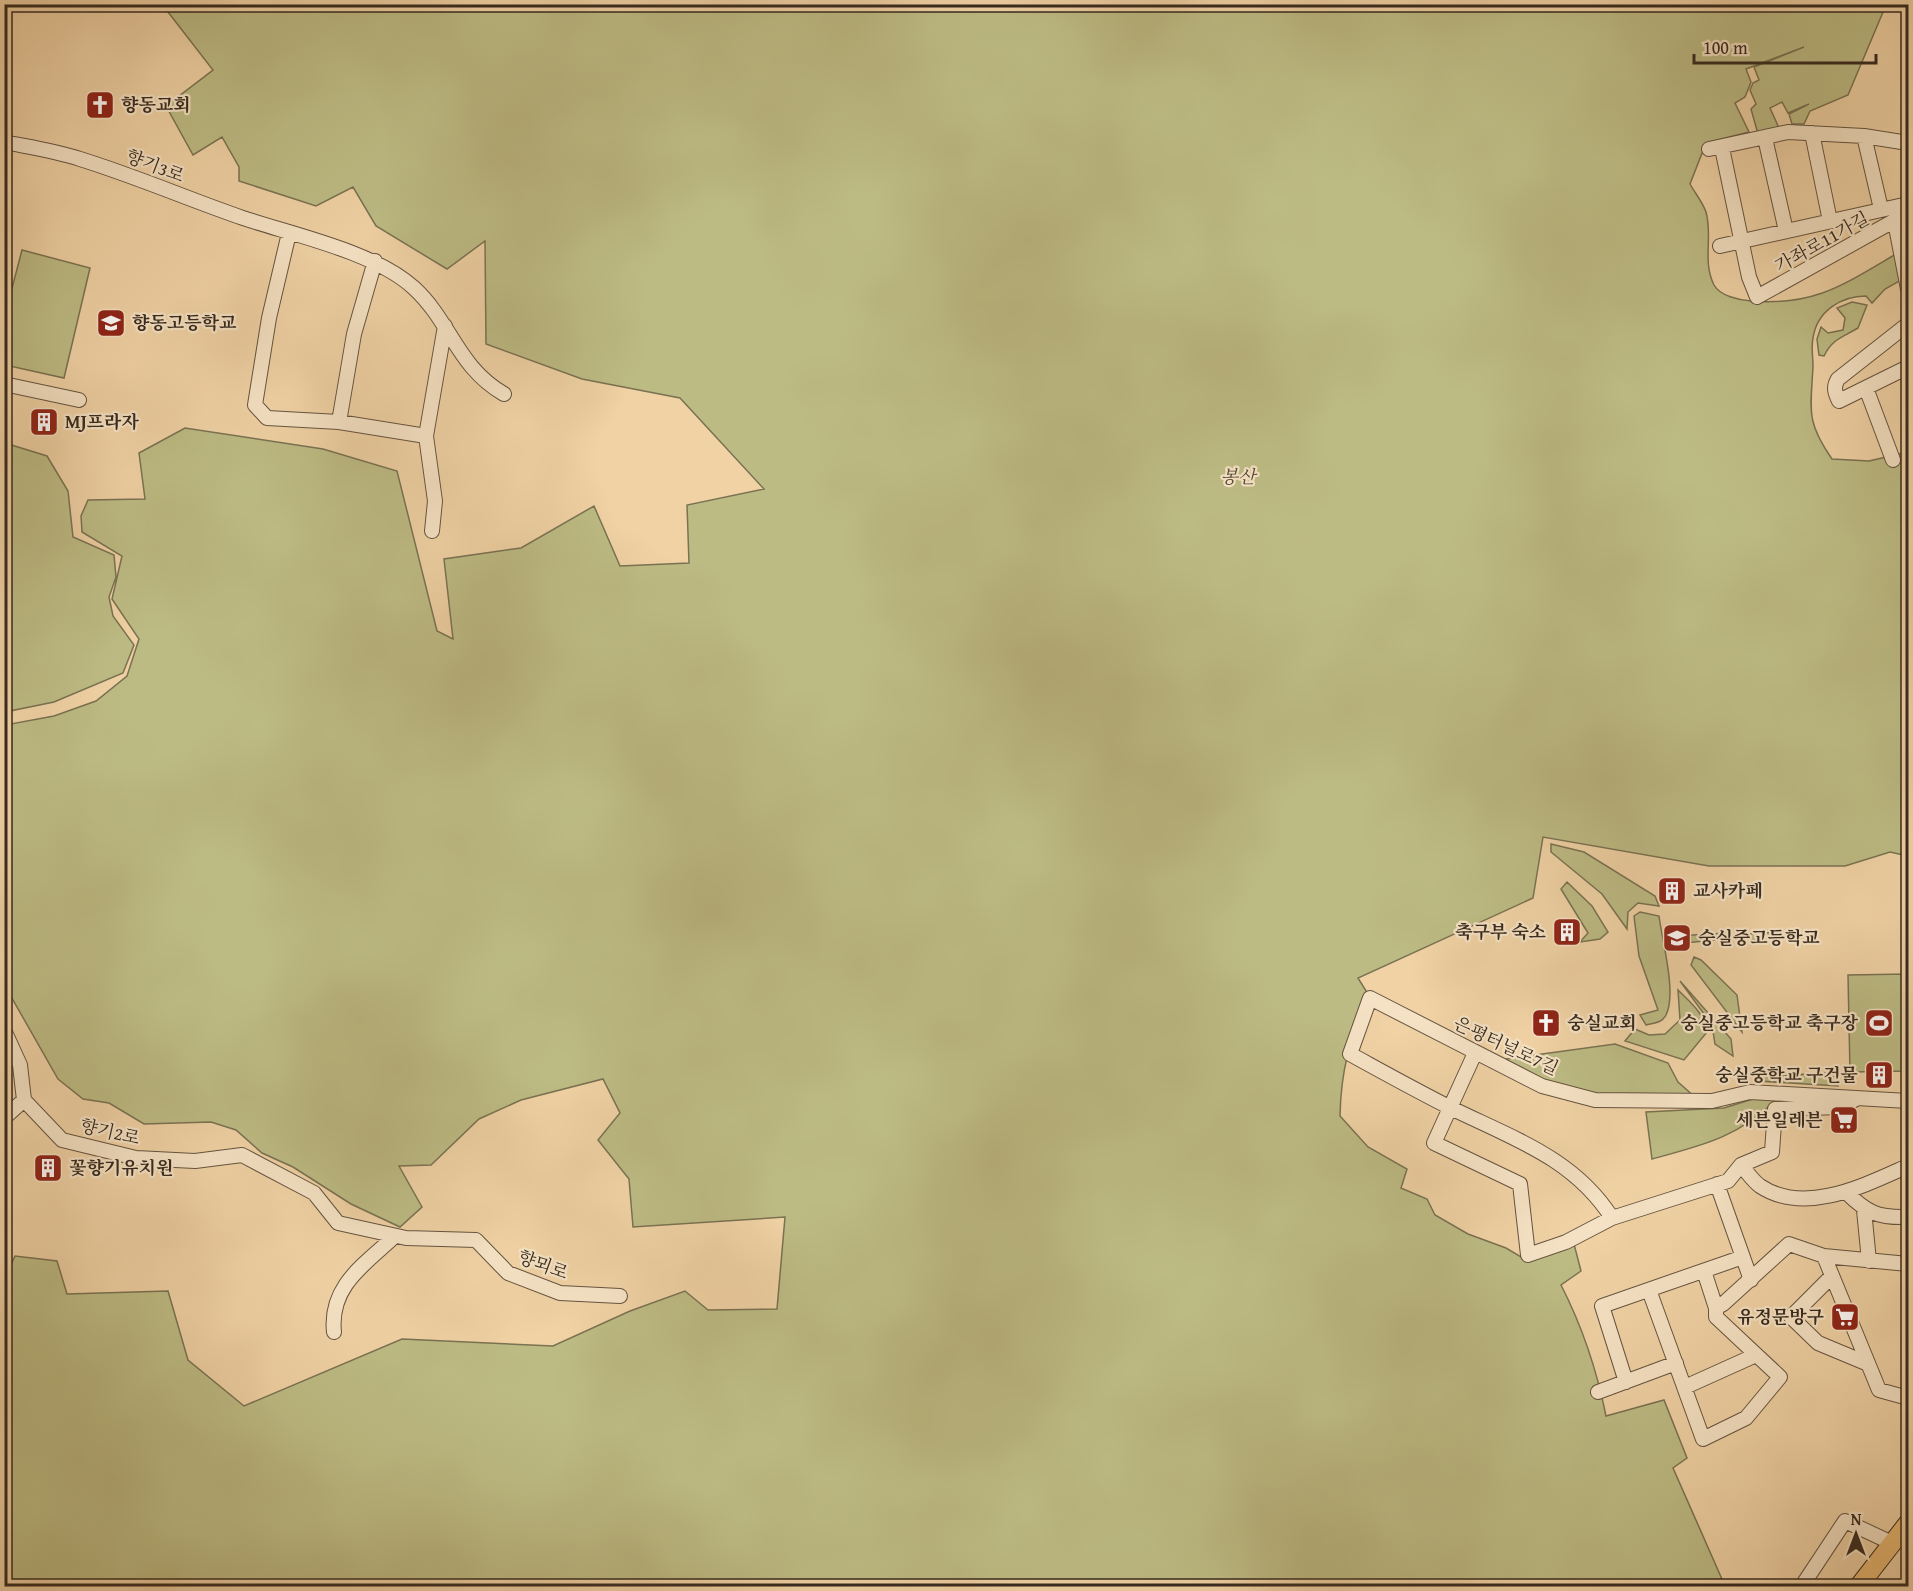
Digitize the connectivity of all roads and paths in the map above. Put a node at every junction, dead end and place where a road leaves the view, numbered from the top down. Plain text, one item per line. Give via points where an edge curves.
1 (1812, 133) junction
2 (1864, 136) junction
3 (1765, 138) junction
4 (4, 142) edge
5 (1908, 143) edge
6 (1908, 204) edge
7 (1881, 209) junction
8 (1908, 213) edge
9 (1830, 222) junction
10 (1895, 222) junction
11 (1785, 231) junction
12 (289, 233) junction
13 (1743, 242) junction
14 (1720, 246) dead end
15 (375, 261) junction
16 (1908, 289) edge
17 (1908, 324) edge
18 (445, 326) junction
19 (1908, 368) edge
20 (4, 384) edge
21 (1866, 388) junction
22 (504, 394) dead end
23 (79, 400) dead end
24 (339, 422) junction
25 (426, 436) junction
26 (1893, 460) dead end
27 (432, 531) dead end
28 (4, 1030) edge
29 (1475, 1053) junction
30 (1857, 1099) junction
31 (24, 1100) junction
32 (1908, 1101) edge
33 (1450, 1108) junction
34 (4, 1118) edge
35 (242, 1155) joint
36 (1741, 1166) junction
37 (1908, 1166) edge
38 (1717, 1184) junction
39 (1846, 1192) junction
40 (1864, 1210) junction
41 (1908, 1217) edge
42 (1612, 1218) junction
43 (394, 1236) junction
44 (1824, 1256) junction
45 (1743, 1257) junction
46 (1869, 1261) junction
47 (1908, 1264) edge
48 (1704, 1271) junction
49 (1831, 1277) junction
50 (1751, 1280) junction
51 (1649, 1290) junction
52 (620, 1296) dead end
53 (1716, 1308) junction
54 (334, 1332) dead end
55 (1756, 1355) junction
56 (1677, 1363) junction
57 (1866, 1363) junction
58 (1626, 1382) junction
59 (1685, 1387) junction
60 (1598, 1392) dead end
61 (1908, 1398) edge
62 (1908, 1523) edge
63 (1893, 1543) junction
64 (1802, 1587) edge
65 (1858, 1587) edge

1 - 2 street
1 - 3 street via 1788,132
1 - 9 street, 가좌로11가길
2 - 5 street
2 - 7 street
3 - 11 street, 가좌로11가길
3 - 13 street, 가좌로11가길 via 1716,148
4 - 12 street, 향기3로 via 97,164
6 - 7 street, 가좌로11가길
7 - 9 street, 가좌로11가길
8 - 10 street
9 - 11 street, 가좌로11가길
10 - 13 street, 가좌로11가길 via 1757,297
10 - 16 street, 가좌로11가길
11 - 13 street, 가좌로11가길
12 - 15 street, 향기3로
12 - 24 street via 269,318 255,405 267,418
13 - 14 street, 가좌로11가길
15 - 18 street, 향기3로 via 414,288
15 - 24 street via 354,334
17 - 21 street via 1838,379 1835,387 1839,401
18 - 22 street, 향기3로 via 471,368 486,384
18 - 25 street
19 - 21 street
20 - 23 street
21 - 26 street
24 - 25 street
25 - 27 street via 435,501
28 - 31 street via 20,1065
29 - 30 street, 은평터널로7길 via 1542,1086 1595,1100 1712,1101 1750,1092
29 - 33 street
29 - 33 street, 은평터널로7길 via 1370,999 1350,1054
30 - 32 street, 은평터널로7길
30 - 36 street via 1840,1107 1775,1109 1772,1152
31 - 34 street
31 - 35 street, 향기2로 via 62,1140 136,1158 195,1161
33 - 42 street via 1544,1153 1568,1169 1598,1195
33 - 42 street via 1434,1143 1520,1184 1528,1255 1566,1242
35 - 43 street, 향뫼로 via 314,1193 338,1222
36 - 38 street via 1728,1180
36 - 39 street via 1759,1186 1790,1198
37 - 39 street
38 - 42 street
38 - 45 street
39 - 40 street
40 - 41 street via 1890,1218
40 - 46 street
43 - 52 street, 향뫼로 via 476,1240 508,1273 560,1293
43 - 54 street via 345,1283 332,1316
44 - 46 street
44 - 49 street
44 - 50 street via 1789,1244
45 - 48 street
45 - 50 street
46 - 47 street
48 - 51 street
48 - 53 street
49 - 57 street
49 - 57 street via 1791,1317 1818,1343
50 - 53 street
51 - 56 street
51 - 58 street via 1602,1306
53 - 55 street via 1716,1317
55 - 59 street
55 - 59 street via 1780,1377 1746,1418 1703,1438
56 - 58 street
56 - 59 street
57 - 61 street via 1879,1390
58 - 60 street
62 - 63 main road
63 - 64 street via 1845,1521
63 - 65 main road

